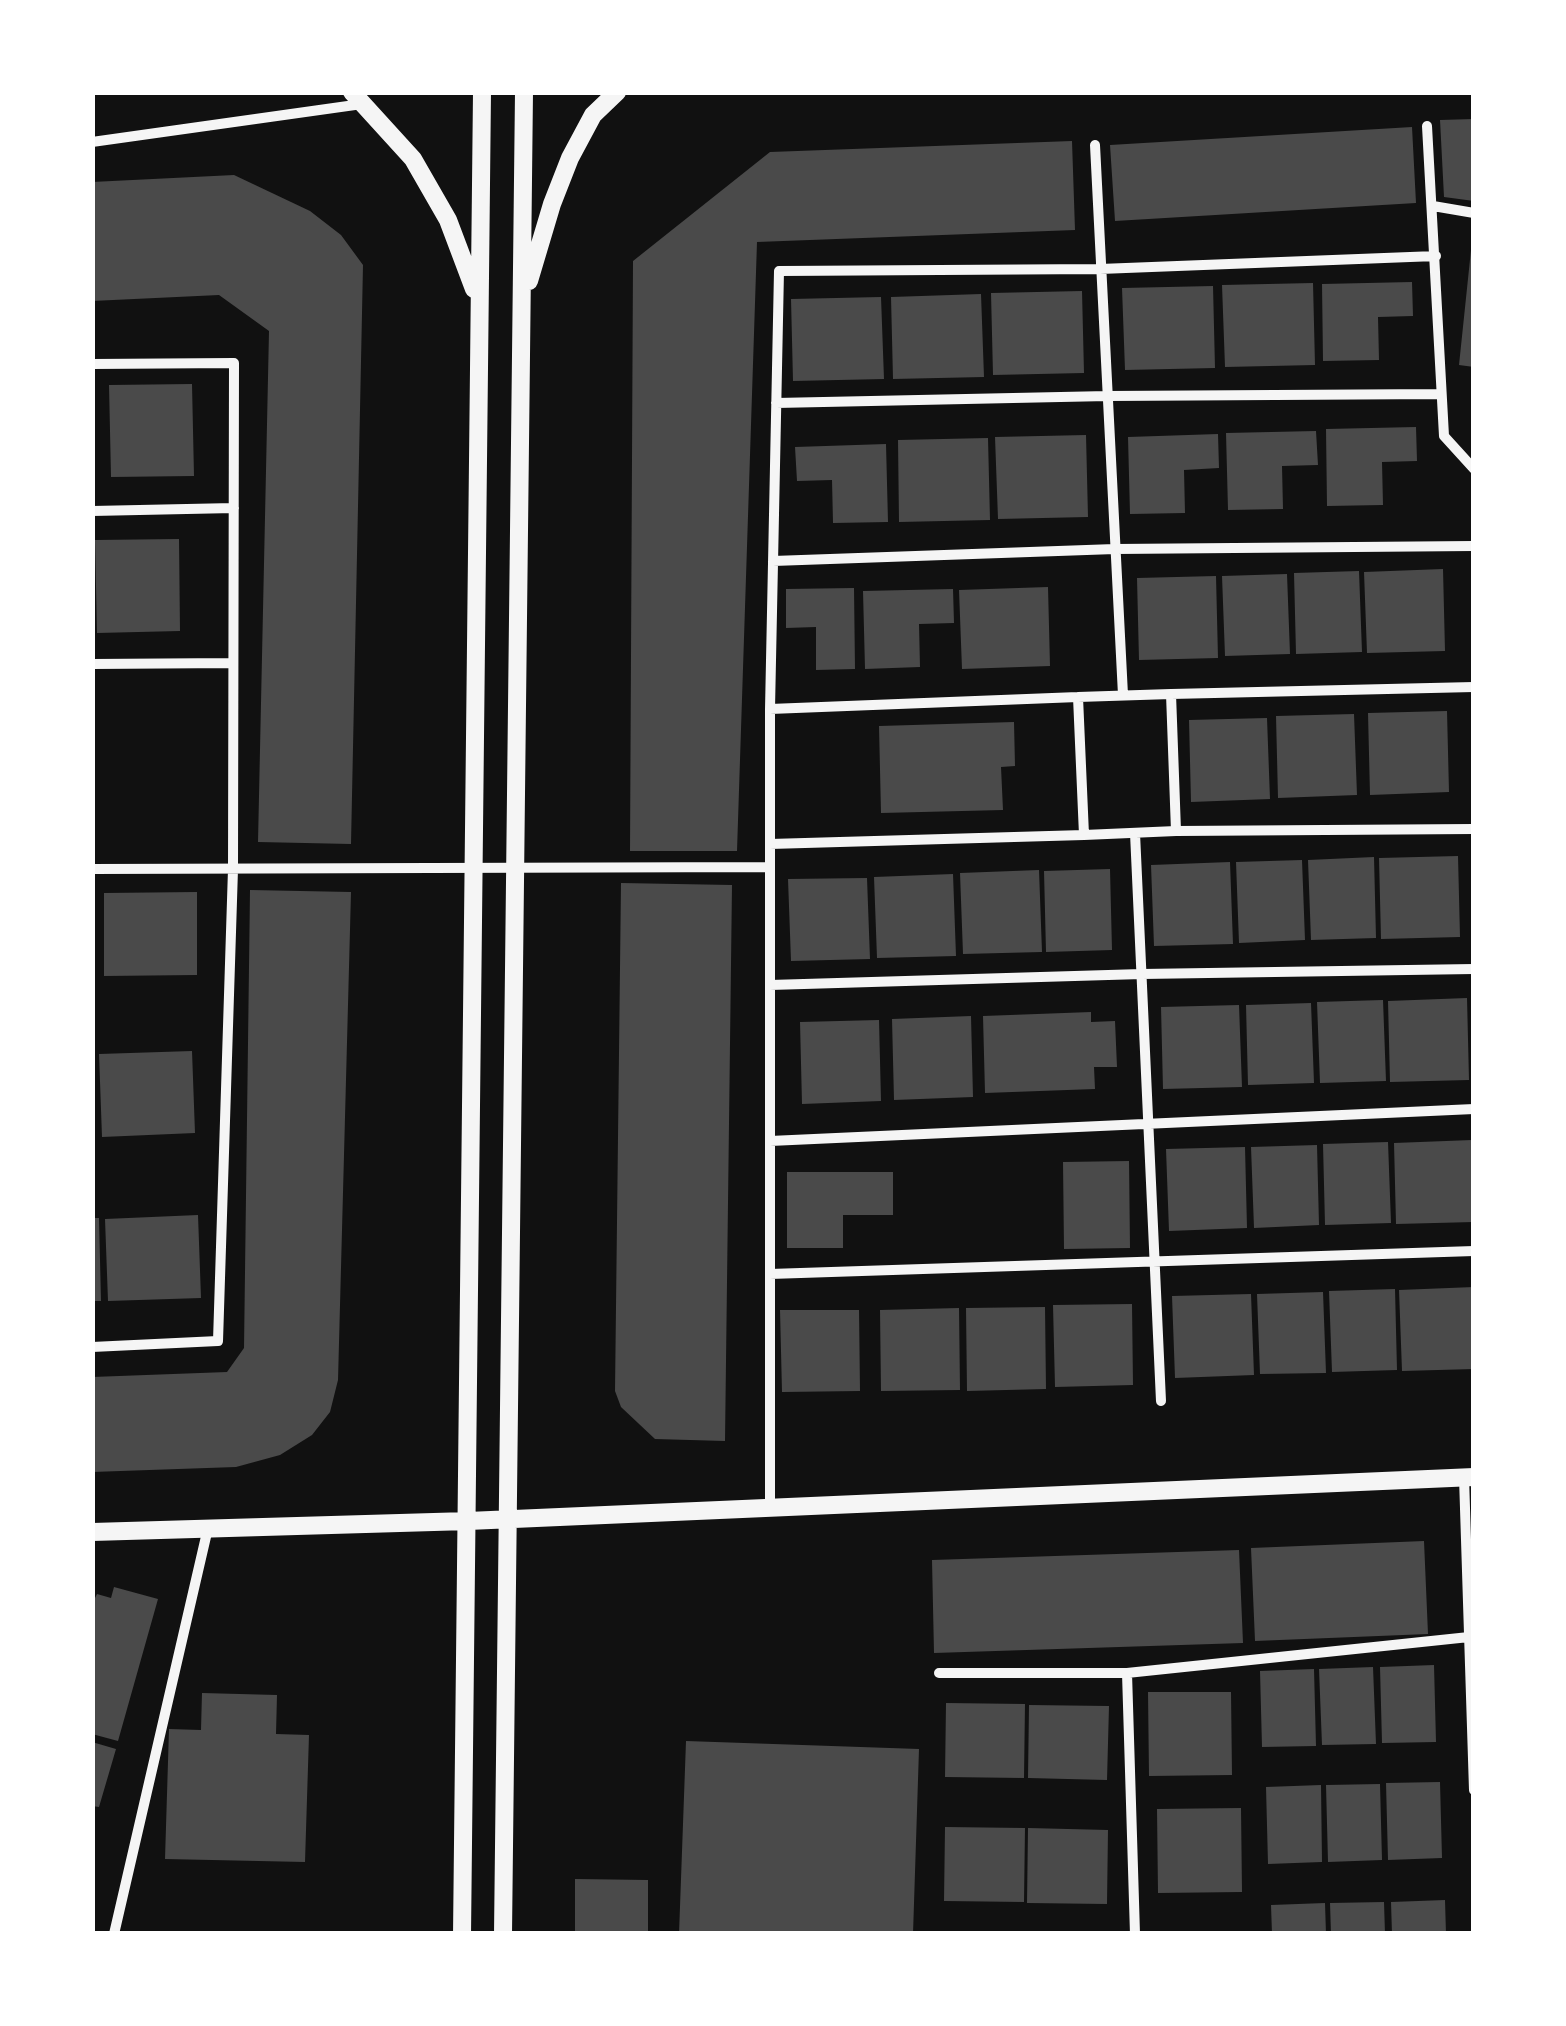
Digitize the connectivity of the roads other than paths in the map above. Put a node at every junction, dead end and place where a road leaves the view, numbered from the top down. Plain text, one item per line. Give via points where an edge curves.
1 (482, 92) edge
2 (524, 92) edge
3 (617, 92) edge
4 (358, 98) edge
5 (1427, 126) dead end
6 (92, 142) edge
7 (1095, 145) dead end
8 (1432, 206) junction
9 (1474, 213) edge
10 (1436, 256) junction
11 (1100, 269) junction
12 (480, 307) junction
13 (521, 311) junction
14 (92, 364) edge
15 (1441, 394) junction
16 (1108, 396) junction
17 (776, 403) junction
18 (1474, 468) edge
19 (234, 508) junction
20 (92, 511) edge
21 (1474, 546) edge
22 (1116, 548) junction
23 (773, 561) junction
24 (92, 664) edge
25 (233, 664) junction
26 (1474, 687) edge
27 (1171, 694) junction
28 (1123, 696) junction
29 (1078, 697) junction
30 (770, 709) junction
31 (1474, 829) edge
32 (1176, 831) junction
33 (1135, 833) junction
34 (1084, 834) junction
35 (770, 844) junction
36 (770, 867) junction
37 (233, 868) junction
38 (474, 868) junction
39 (514, 868) junction
40 (92, 869) edge
41 (1474, 968) edge
42 (1142, 974) junction
43 (770, 985) junction
44 (1474, 1108) edge
45 (1148, 1124) junction
46 (770, 1141) junction
47 (1474, 1251) edge
48 (1154, 1262) junction
49 (770, 1274) junction
50 (92, 1346) edge
51 (1161, 1402) dead end
52 (1469, 1477) edge
53 (770, 1506) junction
54 (507, 1517) junction
55 (468, 1521) junction
56 (208, 1528) junction
57 (92, 1532) edge
58 (1468, 1638) junction
59 (939, 1673) dead end
60 (1127, 1673) junction
61 (1472, 1695) edge
62 (1474, 1790) edge
63 (114, 1934) edge
64 (462, 1934) edge
65 (503, 1934) edge
66 (1136, 1934) edge

1 - 12 street
2 - 13 street
3 - 13 street via 593,115 570,158
4 - 6 street
4 - 12 street via 413,160 448,220
5 - 8 street
7 - 11 street
8 - 9 street
8 - 10 street
10 - 11 street
10 - 15 street
11 - 16 street
11 - 17 street via 779,271
12 - 38 street
13 - 39 street
14 - 19 street via 234,363
15 - 16 street
15 - 18 street via 1444,436
16 - 17 street
16 - 22 street
17 - 23 street
19 - 20 street
19 - 25 street
21 - 22 street
22 - 23 street
22 - 28 street
23 - 30 street
24 - 25 street
25 - 37 street
26 - 27 street
27 - 28 street
27 - 32 street
28 - 29 street
29 - 30 street
29 - 34 street
30 - 35 street
31 - 32 street
32 - 33 street
33 - 34 street
33 - 42 street
34 - 35 street
35 - 36 street
36 - 39 street
36 - 43 street
37 - 38 street
37 - 40 street
37 - 50 street via 218,1341
38 - 39 street
38 - 55 street
39 - 54 street
41 - 42 street
42 - 43 street
42 - 45 street
43 - 46 street
44 - 45 street
45 - 46 street
45 - 48 street
46 - 49 street
47 - 48 street
48 - 49 street
48 - 51 street
49 - 53 street
52 - 53 street
52 - 58 street
53 - 54 street
54 - 55 street
54 - 65 street
55 - 56 street
55 - 64 street
56 - 57 street
56 - 63 street
58 - 60 street
58 - 61 street
59 - 60 street
60 - 66 street
61 - 62 street

